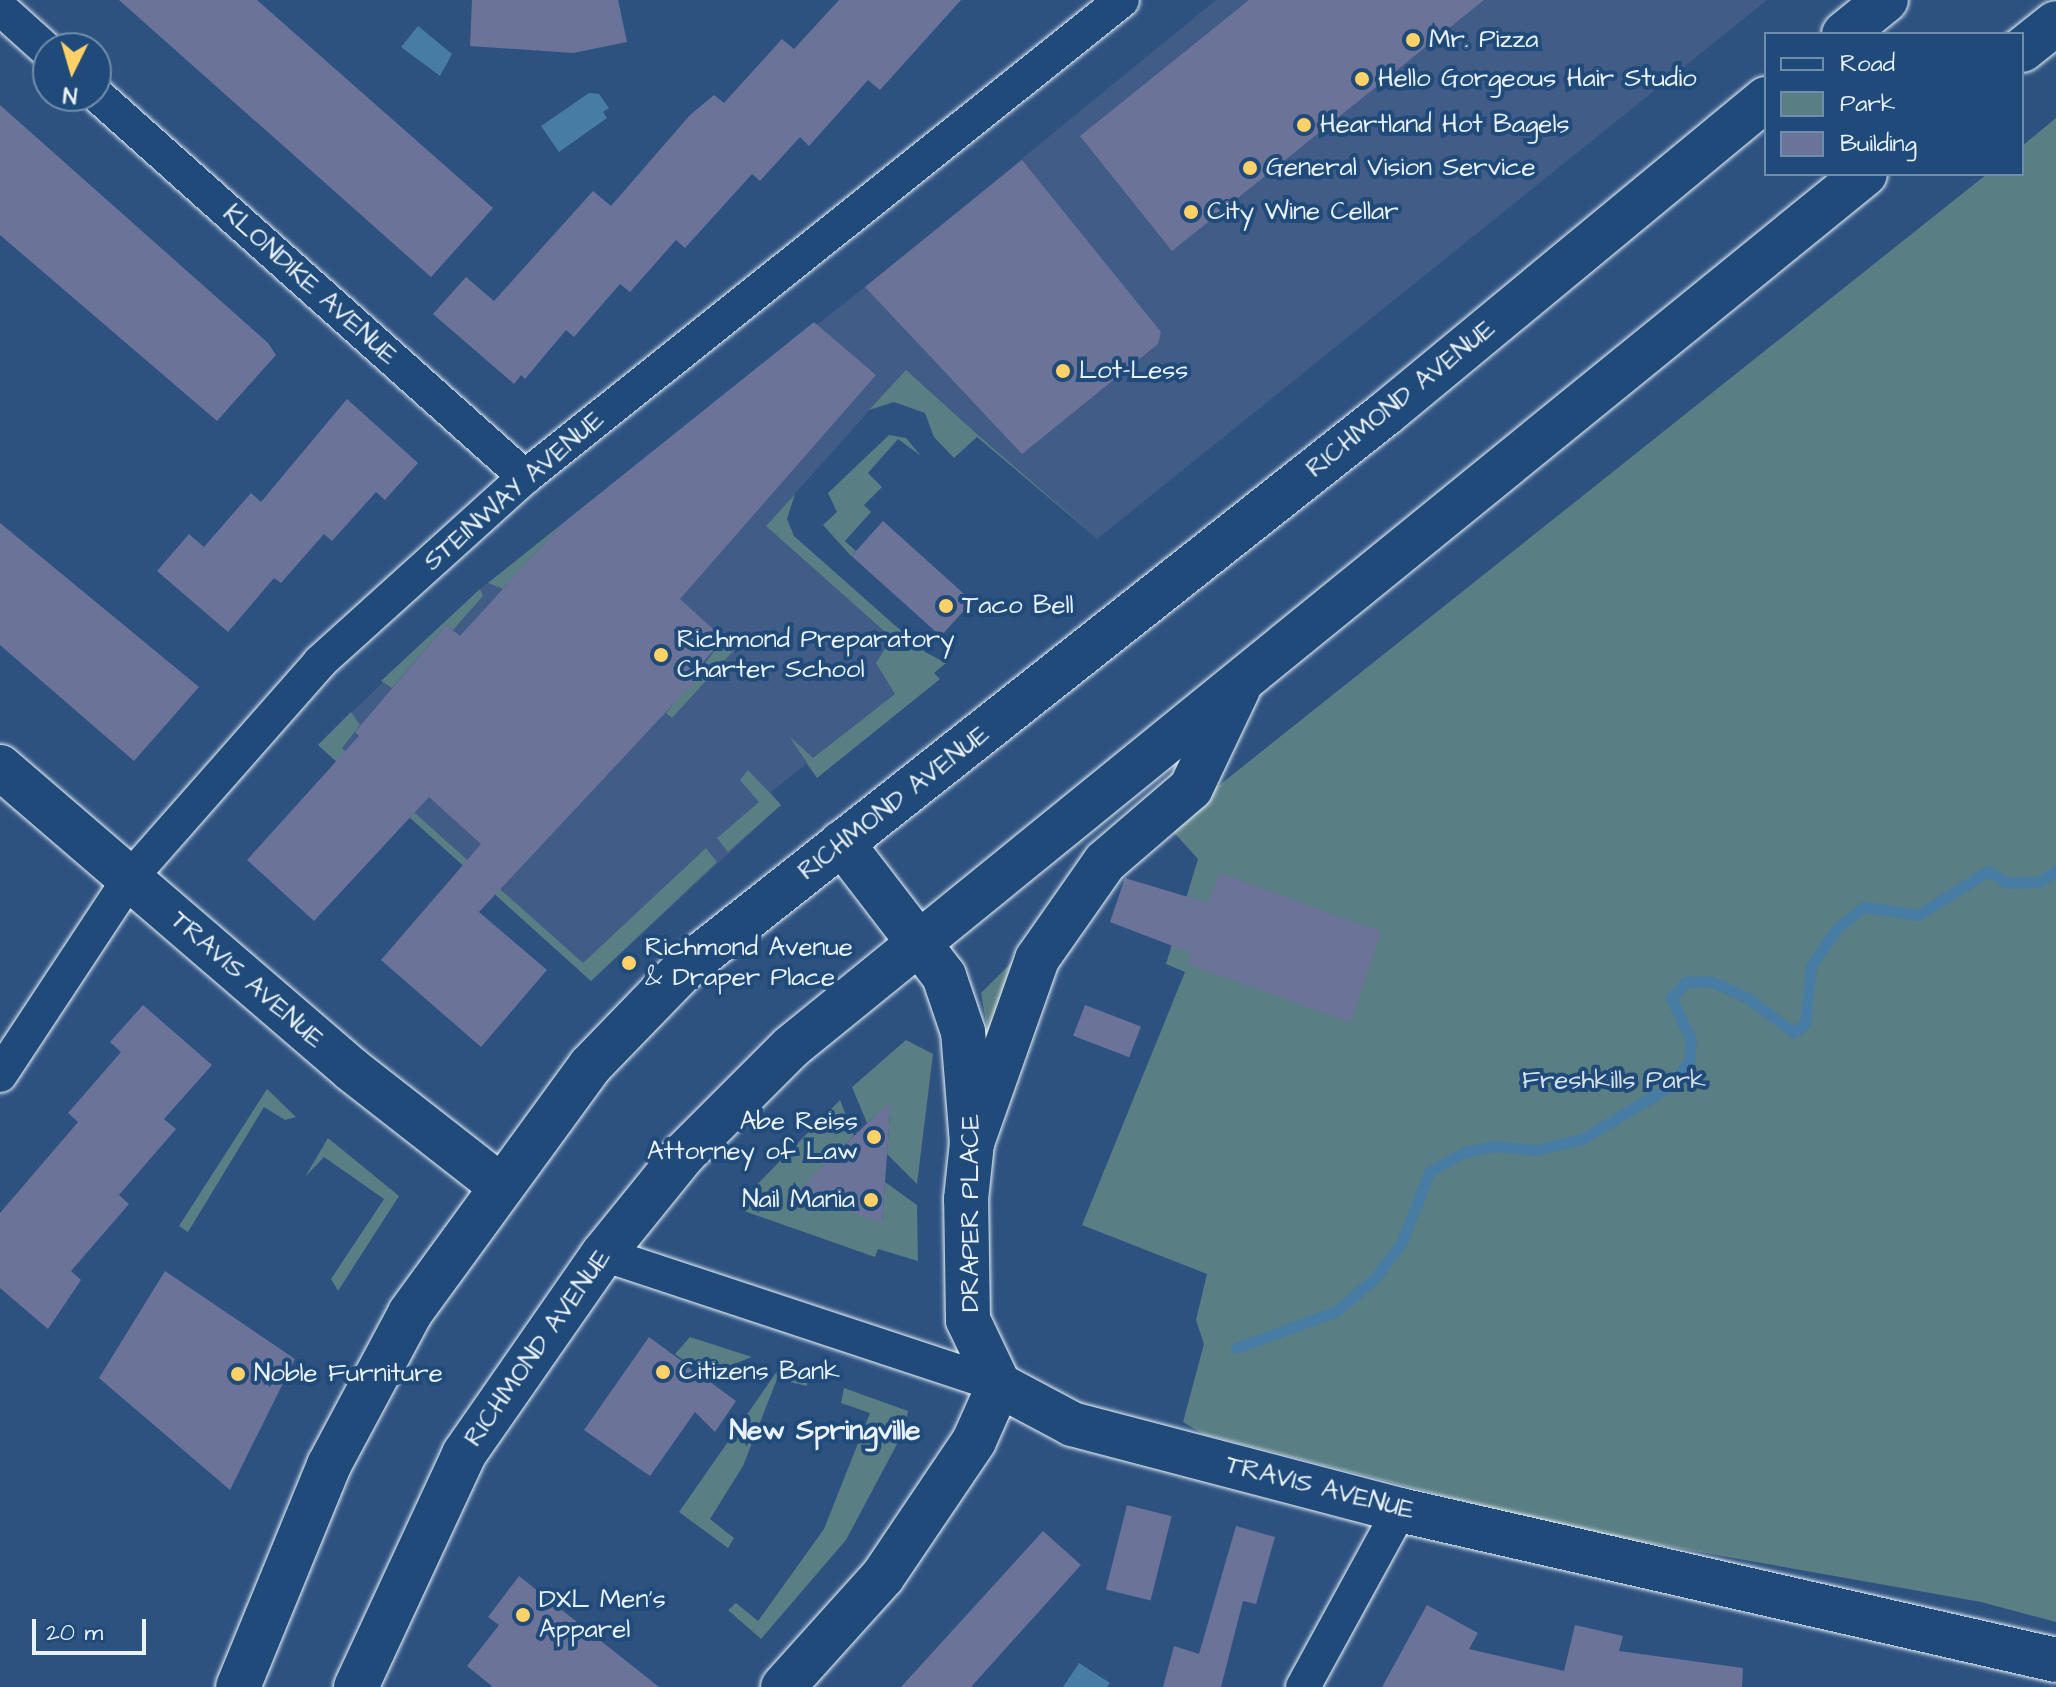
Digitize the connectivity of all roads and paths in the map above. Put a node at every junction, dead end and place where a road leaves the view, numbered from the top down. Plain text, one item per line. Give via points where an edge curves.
1 (1122, 0) edge
2 (1886, 0) edge
3 (0, 8) edge
4 (2056, 23) edge
5 (1846, 32) edge
6 (32, 37) edge
7 (2024, 48) edge
8 (1764, 101) edge
9 (112, 108) edge
10 (1863, 176) edge
11 (525, 477) junction
12 (1244, 676) junction
13 (0, 767) edge
14 (842, 843) junction
15 (129, 879) junction
16 (922, 942) junction
17 (0, 1075) edge
18 (972, 1143) junction
19 (499, 1185) junction
20 (603, 1254) junction
21 (999, 1385) junction
22 (1400, 1510) junction
23 (2056, 1660) edge
24 (238, 1687) edge
25 (356, 1687) edge
26 (783, 1687) edge
27 (1303, 1687) edge

1 - 11 street, STEINWAY AVENUE
2 - 5 main road
3 - 6 street
4 - 7 main road
8 - 14 main road, RICHMOND AVENUE via 1385,414
9 - 11 street, KLONDIKE AVENUE
10 - 12 main road, RICHMOND AVENUE
11 - 15 street, STEINWAY AVENUE via 320,662
12 - 16 main road, RICHMOND AVENUE
12 - 18 main road via 1191,788 1105,862 1037,959
13 - 15 main road, TRAVIS AVENUE
14 - 16 main road, DRAPER PLACE
14 - 19 main road, RICHMOND AVENUE via 687,966 590,1066
15 - 17 street, STEINWAY AVENUE
15 - 19 main road, TRAVIS AVENUE via 352,1070
16 - 18 main road, DRAPER PLACE via 944,976 963,1032
16 - 20 main road, RICHMOND AVENUE via 791,1047 684,1154
18 - 21 main road, DRAPER PLACE via 966,1199 968,1320
19 - 24 main road, RICHMOND AVENUE via 410,1313 329,1465
20 - 21 street, TRAVIS AVENUE
20 - 25 main road, RICHMOND AVENUE via 464,1454
21 - 22 main road, TRAVIS AVENUE via 1072,1424
21 - 26 main road via 974,1441 883,1576
22 - 23 main road, TRAVIS AVENUE
22 - 27 street

